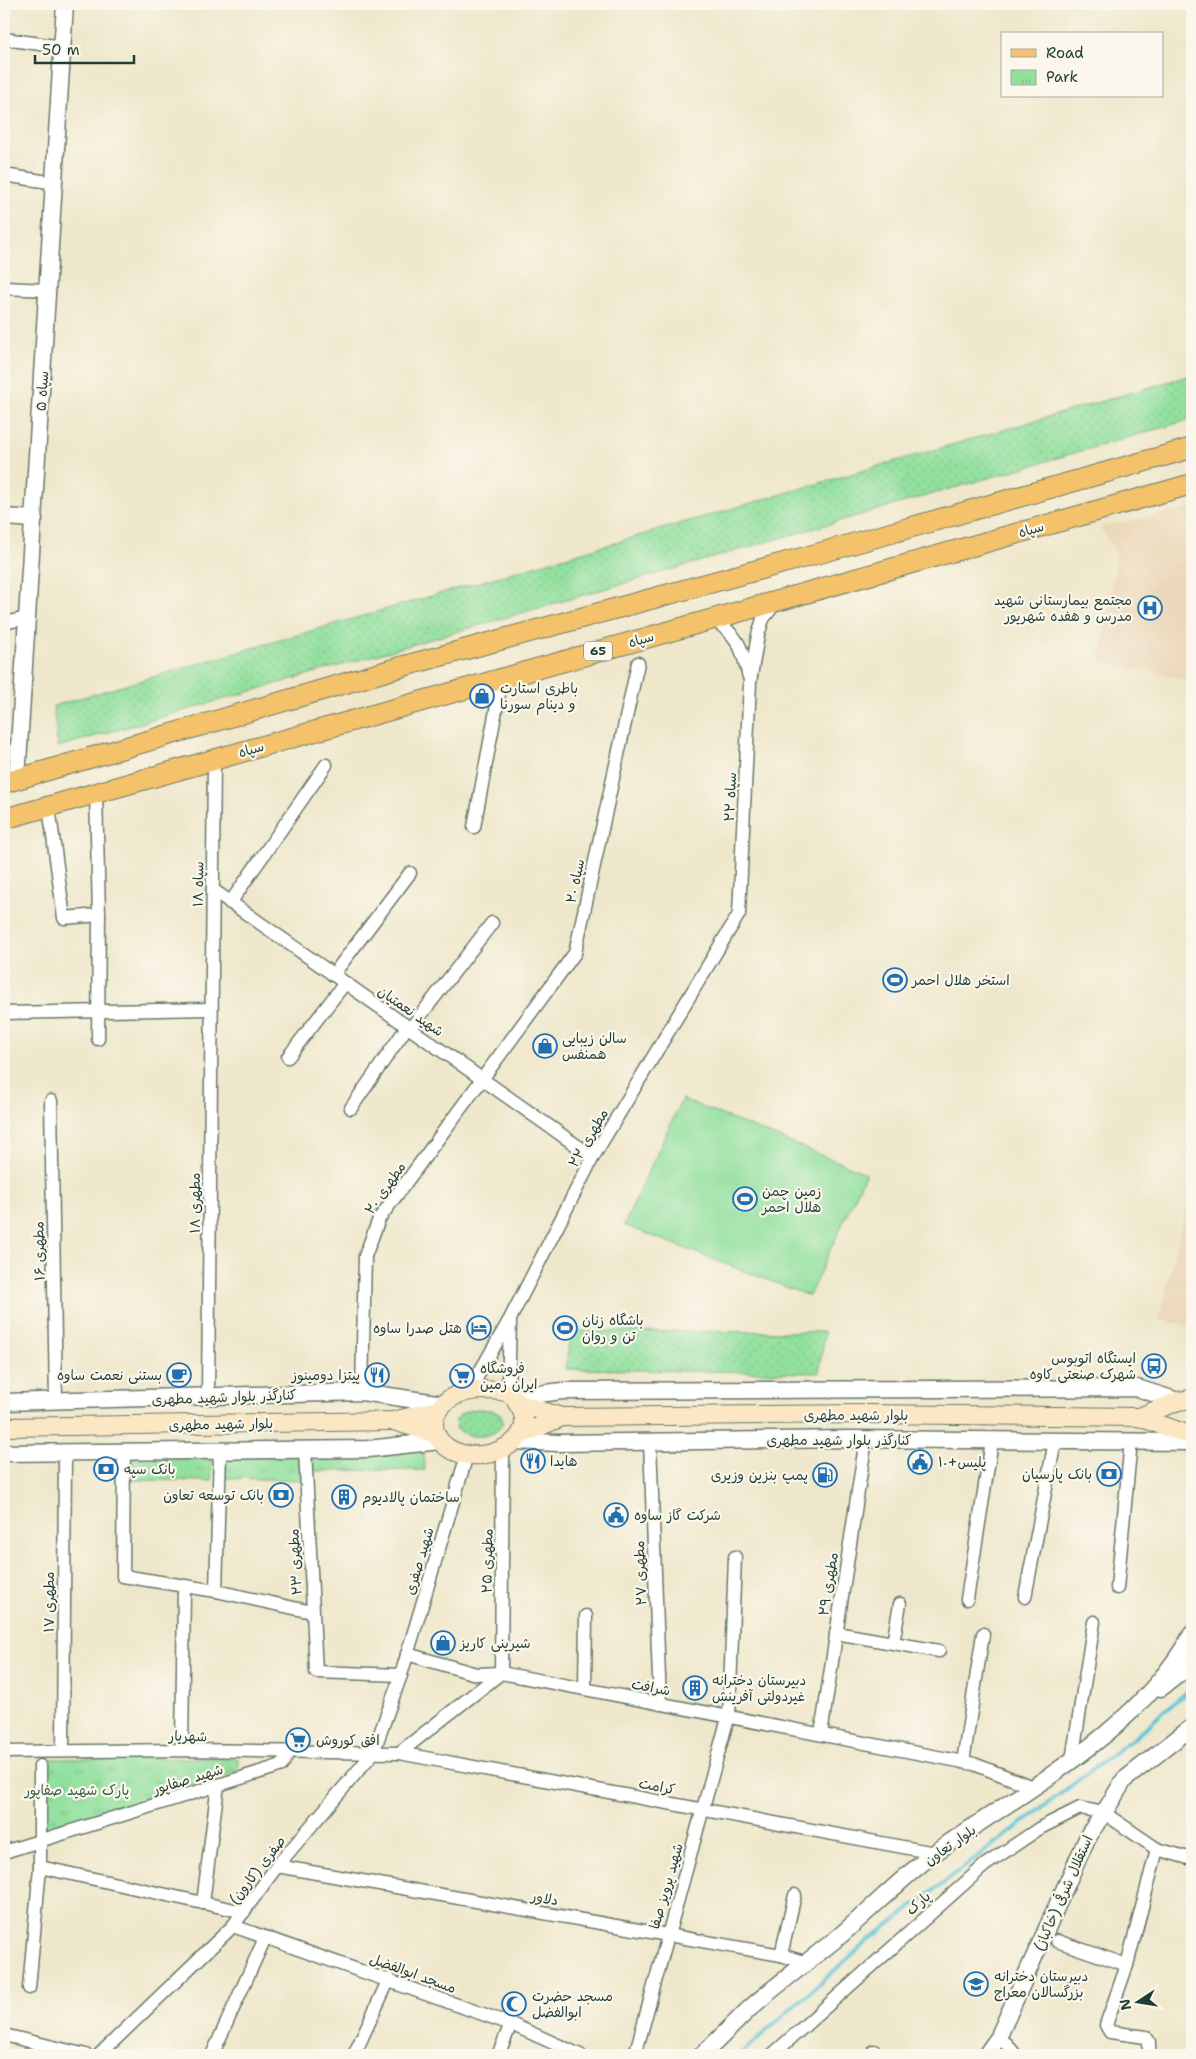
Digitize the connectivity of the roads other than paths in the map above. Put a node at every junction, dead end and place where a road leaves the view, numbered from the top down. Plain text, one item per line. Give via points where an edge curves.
1 (65, 4) edge
2 (4, 39) edge
3 (63, 47) junction
4 (4, 175) edge
5 (55, 183) junction
6 (4, 288) edge
7 (48, 290) junction
8 (1192, 448) edge
9 (1192, 484) edge
10 (4, 517) edge
11 (34, 519) junction
12 (776, 602) junction
13 (27, 618) junction
14 (712, 619) junction
15 (4, 623) edge
16 (638, 663) dead end
17 (502, 678) junction
18 (750, 682) junction
19 (214, 760) junction
20 (326, 765) dead end
21 (11, 781) edge
22 (96, 793) junction
23 (49, 806) junction
24 (4, 819) edge
25 (474, 827) dead end
26 (410, 873) dead end
27 (212, 890) junction
28 (230, 903) junction
29 (739, 914) joint
30 (99, 915) junction
31 (492, 923) dead end
32 (333, 975) junction
33 (345, 983) junction
34 (211, 1009) junction
35 (98, 1011) junction
36 (4, 1013) edge
37 (409, 1028) junction
38 (98, 1039) dead end
39 (288, 1057) dead end
40 (483, 1080) junction
41 (51, 1101) dead end
42 (351, 1108) dead end
43 (593, 1157) junction
44 (510, 1319) junction
45 (469, 1391) junction
46 (362, 1392) junction
47 (208, 1397) junction
48 (513, 1398) junction
49 (1185, 1400) edge
50 (4, 1402) edge
51 (56, 1402) junction
52 (440, 1407) junction
53 (562, 1417) junction
54 (1139, 1417) junction
55 (393, 1421) junction
56 (4, 1427) edge
57 (1192, 1436) edge
58 (438, 1438) junction
59 (866, 1439) junction
60 (992, 1441) junction
61 (1055, 1441) junction
62 (1131, 1441) junction
63 (513, 1442) junction
64 (650, 1442) junction
65 (1192, 1442) edge
66 (305, 1450) junction
67 (220, 1451) junction
68 (124, 1452) junction
69 (65, 1453) junction
70 (4, 1454) edge
71 (466, 1454) junction
72 (735, 1557) dead end
73 (184, 1587) junction
74 (1117, 1588) dead end
75 (216, 1591) junction
76 (1025, 1597) dead end
77 (967, 1599) dead end
78 (900, 1604) dead end
79 (312, 1612) junction
80 (586, 1616) dead end
81 (1094, 1622) dead end
82 (836, 1633) junction
83 (983, 1634) dead end
84 (1192, 1634) edge
85 (893, 1643) junction
86 (939, 1651) dead end
87 (407, 1654) junction
88 (1192, 1664) edge
89 (501, 1673) junction
90 (401, 1675) junction
91 (585, 1688) junction
92 (660, 1704) junction
93 (1134, 1710) junction
94 (728, 1721) junction
95 (1192, 1727) edge
96 (821, 1734) junction
97 (182, 1750) junction
98 (4, 1752) edge
99 (63, 1752) junction
100 (288, 1753) junction
101 (372, 1753) junction
102 (399, 1753) junction
103 (1072, 1760) junction
104 (963, 1762) junction
105 (40, 1766) dead end
106 (218, 1785) junction
107 (1035, 1788) junction
108 (702, 1810) junction
109 (1104, 1813) junction
110 (41, 1839) junction
111 (1157, 1849) junction
112 (4, 1852) edge
113 (935, 1853) junction
114 (1192, 1859) edge
115 (278, 1866) junction
116 (40, 1867) junction
117 (795, 1895) dead end
118 (203, 1904) junction
119 (244, 1912) junction
120 (233, 1926) junction
121 (668, 1935) junction
122 (265, 1938) junction
123 (1057, 1941) dead end
124 (781, 1955) junction
125 (807, 1963) junction
126 (1127, 1965) junction
127 (389, 1980) junction
128 (29, 1988) dead end
129 (511, 2024) junction
130 (4, 2035) edge
131 (998, 2038) junction
132 (86, 2055) edge
133 (99, 2055) edge
134 (212, 2055) edge
135 (354, 2055) edge
136 (498, 2055) edge
137 (580, 2055) edge
138 (635, 2055) edge
139 (702, 2055) edge
140 (772, 2055) edge
141 (986, 2055) edge
142 (1015, 2055) edge
143 (1149, 2055) edge

1 - 3 street, سپاه ۵
2 - 3 street
3 - 5 street, سپاه ۵
4 - 5 street
5 - 7 street, سپاه ۵
6 - 7 street
7 - 11 street, سپاه ۵
8 - 21 main road via 404,666
9 - 12 main road, سپاه / 65
10 - 11 street
11 - 13 street, سپاه ۵
12 - 14 main road, سپاه / 65
12 - 18 street via 763,619
13 - 15 street
13 - 21 street, سپاه ۵
14 - 17 main road, سپاه / 65
14 - 18 street via 736,637 744,653
16 - 40 street, سپاه ۲۰ via 575,953
17 - 19 main road, سپاه / 65
17 - 25 street
18 - 29 street, سپاه ۲۲
19 - 22 main road, سپاه / 65
19 - 27 street, سپاه ۱۸
20 - 28 street
22 - 23 main road, سپاه / 65
22 - 30 street
23 - 24 main road, سپاه / 65
23 - 30 street via 64,918
26 - 32 street
27 - 28 street, شهید نعمتیان
27 - 34 street, سپاه ۱۸
28 - 32 street, شهید نعمتیان
29 - 43 street, مطهری ۲۲
30 - 35 street
31 - 37 street
32 - 33 street, شهید نعمتیان
33 - 37 street, شهید نعمتیان
33 - 39 street
34 - 35 street
34 - 47 street, مطهری ۱۸
35 - 36 street
35 - 38 street
37 - 40 street, شهید نعمتیان
37 - 42 street
40 - 43 street, شهید نعمتیان
40 - 46 street, مطهری ۲۰ via 379,1219 366,1256
41 - 51 street, مطهری ۱۶
43 - 44 street, مطهری ۲۲
44 - 45 street
44 - 48 street, مطهری ۲۲
45 - 48 main road via 484,1390
45 - 52 main road via 455,1395
46 - 47 street, کنارگذر بلوار شهید مطهری
46 - 52 street, کنارگذر بلوار شهید مطهری
47 - 51 street, کنارگذر بلوار شهید مطهری
48 - 49 street via 562,1391 1137,1388
48 - 53 main road
48 - 63 main road via 524,1419
49 - 54 main road, بلوار شهید مطهری
50 - 51 street, کنارگذر بلوار شهید مطهری
52 - 55 main road, بلوار شهید مطهری
52 - 58 main road via 434,1426
53 - 54 main road, بلوار شهید مطهری via 868,1414
53 - 63 main road, بلوار شهید مطهری
54 - 57 main road
55 - 56 main road, بلوار شهید مطهری
55 - 58 main road
58 - 66 street via 368,1449
58 - 71 main road via 452,1450
59 - 60 street, کنارگذر بلوار شهید مطهری
59 - 64 street, کنارگذر بلوار شهید مطهری
59 - 82 street, مطهری ۲۹
60 - 61 street, کنارگذر بلوار شهید مطهری
60 - 77 street
61 - 62 street, کنارگذر بلوار شهید مطهری
61 - 76 street
62 - 65 street, کنارگذر بلوار شهید مطهری
62 - 74 street
63 - 64 street, کنارگذر بلوار شهید مطهری
63 - 71 main road via 482,1455
63 - 89 street, مطهری ۲۵
64 - 92 street, مطهری ۲۷
66 - 67 street
66 - 79 street, مطهری ۲۳
67 - 68 street
67 - 75 street
68 - 69 street
68 - 73 street via 123,1576
69 - 70 street
69 - 99 street, مطهری ۱۷
71 - 87 street, شهید صفری
72 - 94 street, شهید پرویز صفا
73 - 75 street
73 - 97 street
75 - 79 street
78 - 85 street
79 - 90 street, مطهری ۲۳ via 316,1672
80 - 91 street
81 - 103 street
82 - 85 street
82 - 96 street, مطهری ۲۹
83 - 104 street
84 - 93 street, بلوار تعاون via 1179,1658
85 - 86 street
87 - 89 street, شرافت via 476,1674
87 - 90 street, شهید صفری
88 - 93 street
89 - 91 street, شرافت
89 - 102 street
90 - 101 street, صفری (کارون)
91 - 92 street, شرافت
92 - 94 street, شرافت
93 - 103 street, بلوار تعاون
94 - 96 street, شرافت
94 - 108 street, شهید پرویز صفا
95 - 109 street, استقلال شرقی (خاکباز) via 1124,1780
96 - 104 street, شرافت
97 - 99 street, شهریار
97 - 100 street, شهریار
98 - 99 street, شهریار
100 - 101 street, شهریار
100 - 106 street, شهید صفاپور via 282,1765
101 - 102 street, کرامت
101 - 115 street, صفری (کارون)
102 - 108 street, کرامت
103 - 107 street, بلوار تعاون
104 - 107 street, شرافت
105 - 110 street
106 - 110 street, شهید صفاپور
106 - 118 street
107 - 113 street, بلوار تعاون
108 - 113 street, کرامت
108 - 121 street, شهید پرویز صفا
109 - 111 street
109 - 131 street, استقلال شرقی (خاکباز) via 1089,1834
109 - 140 street, پارک via 1080,1808 1001,1853
110 - 112 street, شهید صفاپور
110 - 116 street
111 - 114 street
111 - 126 street
113 - 125 street, بلوار تعاون
115 - 119 street, صفری (کارون)
115 - 121 street, دلاور
116 - 118 street
116 - 128 street
117 - 124 street
118 - 119 street
119 - 120 street, صفری (کارون)
120 - 122 street, مسجد ابوالفضل
120 - 133 street, صفری (کارون)
121 - 124 street, دلاور
121 - 138 street, شهید پرویز صفا
122 - 127 street, مسجد ابوالفضل
122 - 134 street
123 - 126 street
124 - 125 street, دلاور
125 - 139 street, بلوار تعاون via 749,2010
126 - 143 street via 1106,2025 1110,2032 1146,2037
127 - 129 street, مسجد ابوالفضل
127 - 135 street
129 - 136 street
129 - 137 street, مسجد ابوالفضل
130 - 132 street
131 - 141 street, استقلال شرقی (خاکباز)
131 - 142 street

